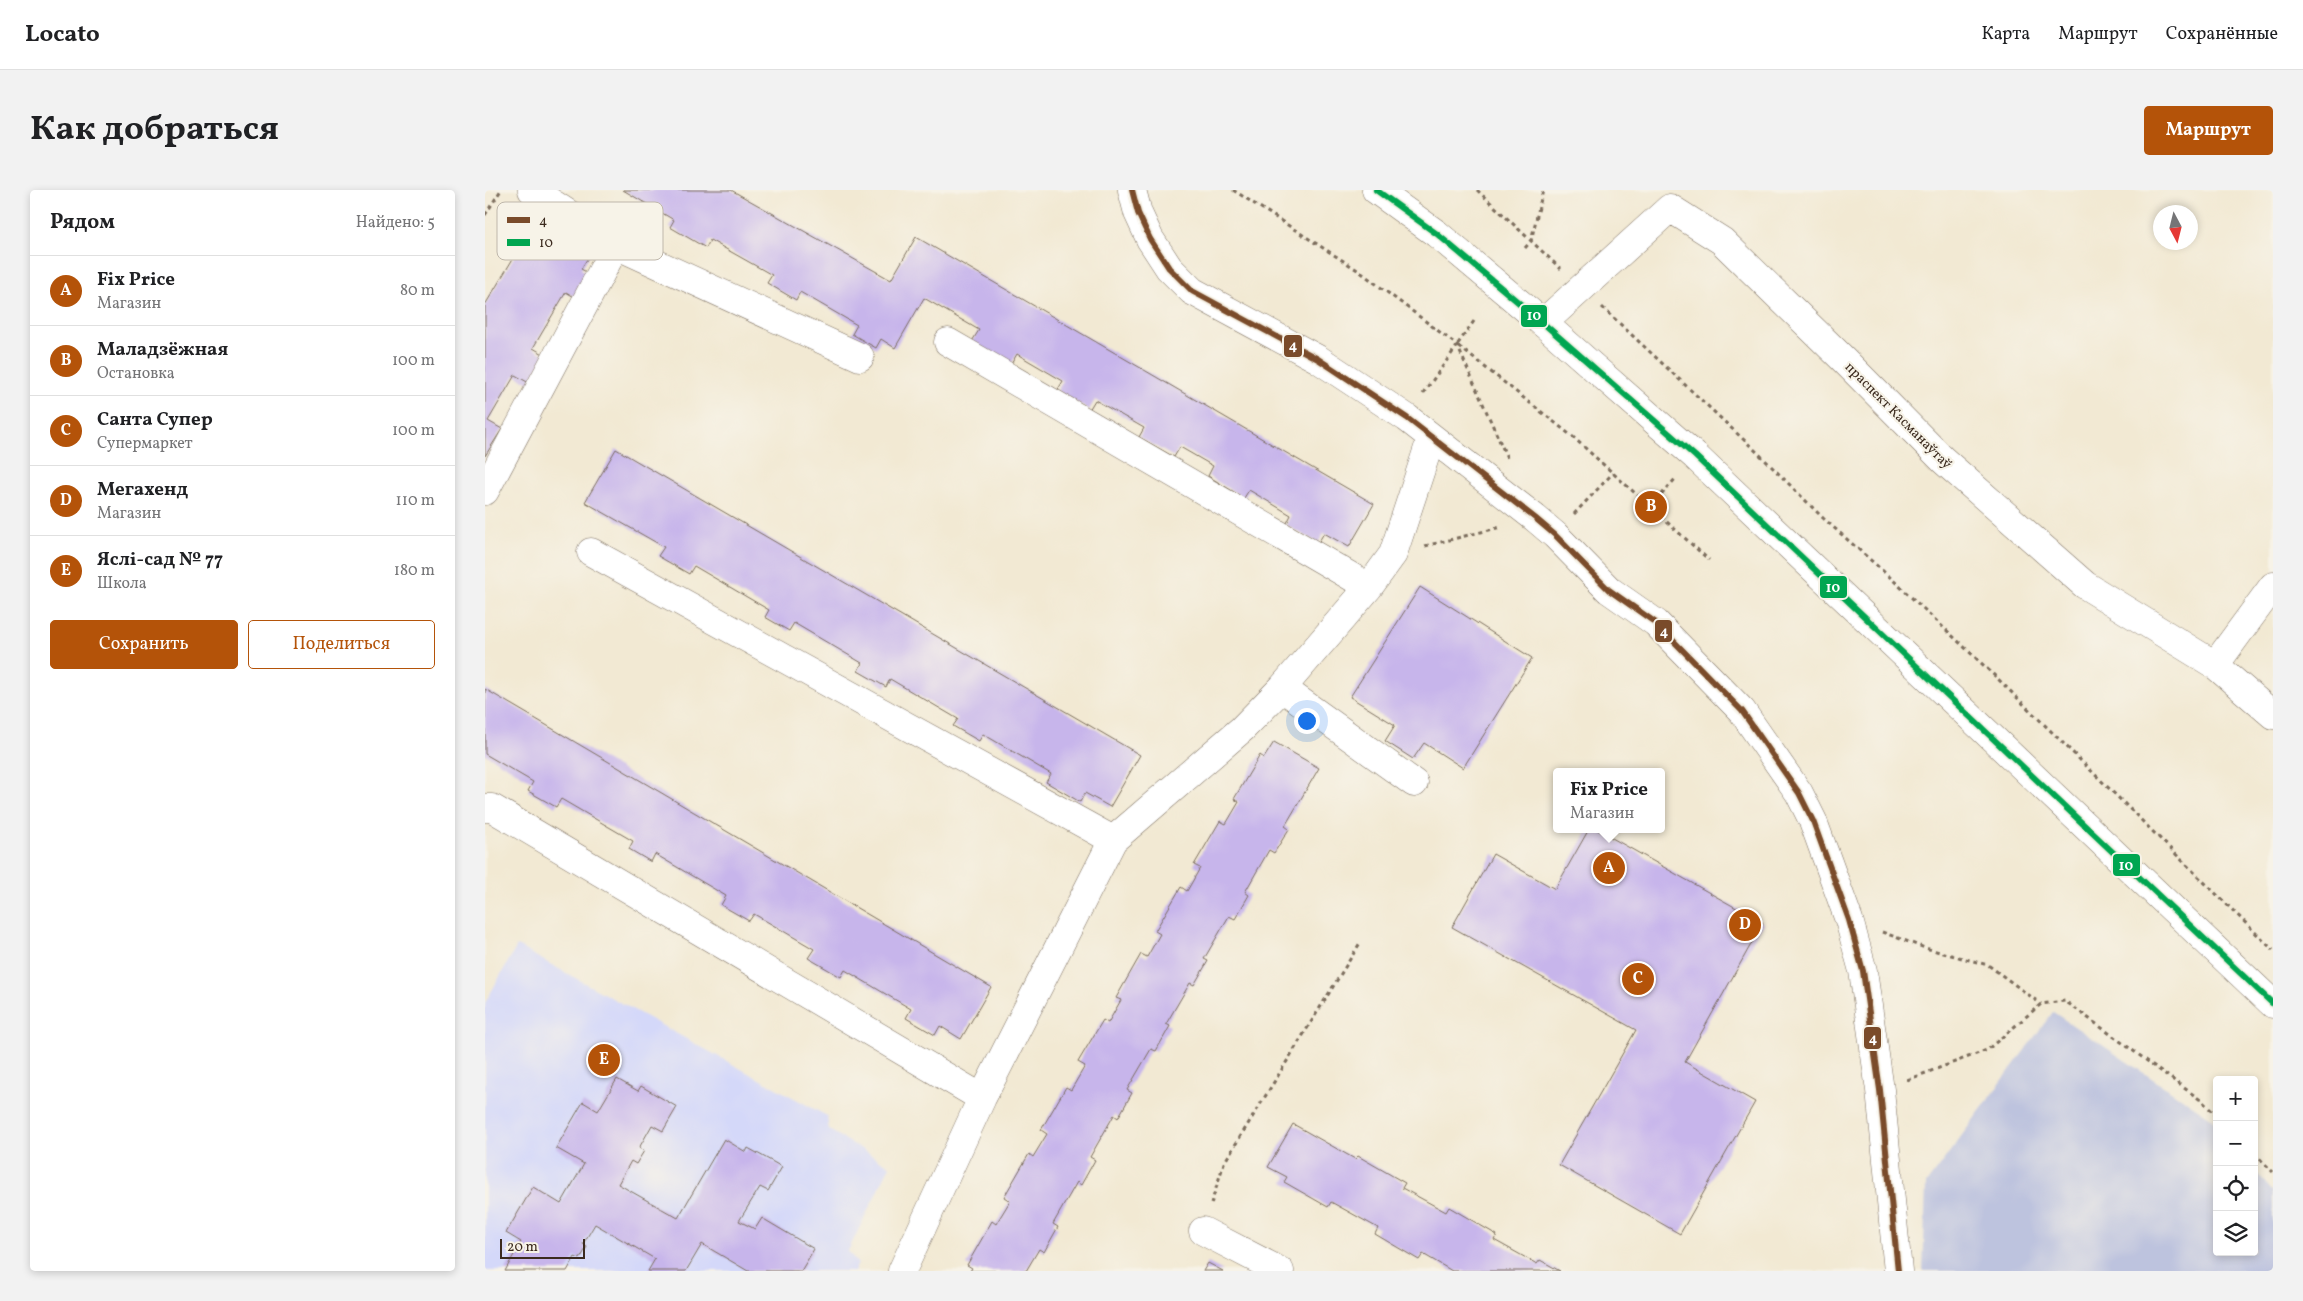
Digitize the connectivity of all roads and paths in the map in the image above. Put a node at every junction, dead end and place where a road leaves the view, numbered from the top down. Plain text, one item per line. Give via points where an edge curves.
1 (501, 190) edge
2 (532, 190) edge
3 (1132, 190) edge
4 (1233, 190) edge
5 (1376, 190) edge
6 (1477, 190) edge
7 (1543, 190) edge
8 (1675, 199) edge
9 (551, 202) edge
10 (485, 215) edge
11 (1531, 240) junction
12 (1525, 248) dead end
13 (609, 260) edge
14 (650, 260) edge
15 (1582, 288) junction
16 (1474, 321) dead end
17 (1543, 323) junction
18 (949, 342) dead end
19 (1457, 345) junction
20 (860, 357) dead end
21 (1407, 418) junction
22 (1431, 439) junction
23 (1695, 456) junction
24 (1613, 473) junction
25 (485, 491) edge
26 (1651, 508) junction
27 (1555, 534) junction
28 (591, 552) dead end
29 (1709, 560) dead end
30 (1369, 586) junction
31 (2273, 586) edge
32 (2215, 665) junction
33 (1282, 688) junction
34 (2273, 715) edge
35 (1414, 783) dead end
36 (485, 808) edge
37 (1113, 840) junction
38 (1849, 920) junction
39 (1360, 943) dead end
40 (2273, 950) edge
41 (2041, 1004) junction
42 (2273, 1004) edge
43 (1880, 1090) junction
44 (982, 1098) junction
45 (2213, 1112) edge
46 (2258, 1157) edge
47 (2273, 1172) edge
48 (1203, 1231) joint
49 (902, 1271) edge
50 (1280, 1271) edge
51 (1898, 1271) edge

1 - 10 path
2 - 9 street
3 - 21 street via 1149,239 1169,268 1192,291 1318,360
4 - 19 path via 1359,271
5 - 17 street via 1437,234
6 - 11 path
7 - 11 path
8 - 15 street, праспект Касманаўтаў
8 - 32 street, праспект Касманаўтаў via 1843,358 1943,460 2085,585
11 - 12 path
11 - 15 path
13 - 25 street
14 - 20 street
15 - 17 street, праспект Касманаўтаў
15 - 40 path via 1989,671
16 - 19 path
17 - 23 street
18 - 30 street
19 - 21 path
19 - 24 path
21 - 22 street
22 - 27 street
22 - 30 street via 1393,554
23 - 26 path
23 - 42 street
24 - 26 path
24 - 27 path
26 - 29 path
27 - 38 street via 1609,590 1656,623 1742,711 1799,793 1813,821
28 - 37 street
30 - 33 street
31 - 32 street
32 - 34 street, праспект Касманаўтаў
33 - 35 street
33 - 37 street via 1242,729
36 - 44 street via 492,808
37 - 44 street
38 - 41 path via 1925,948 1988,965
38 - 43 street via 1863,971
39 - 48 path via 1225,1163
41 - 43 path via 1987,1050
41 - 45 path via 2065,1002
43 - 51 street
44 - 49 street
46 - 47 path
48 - 50 street

